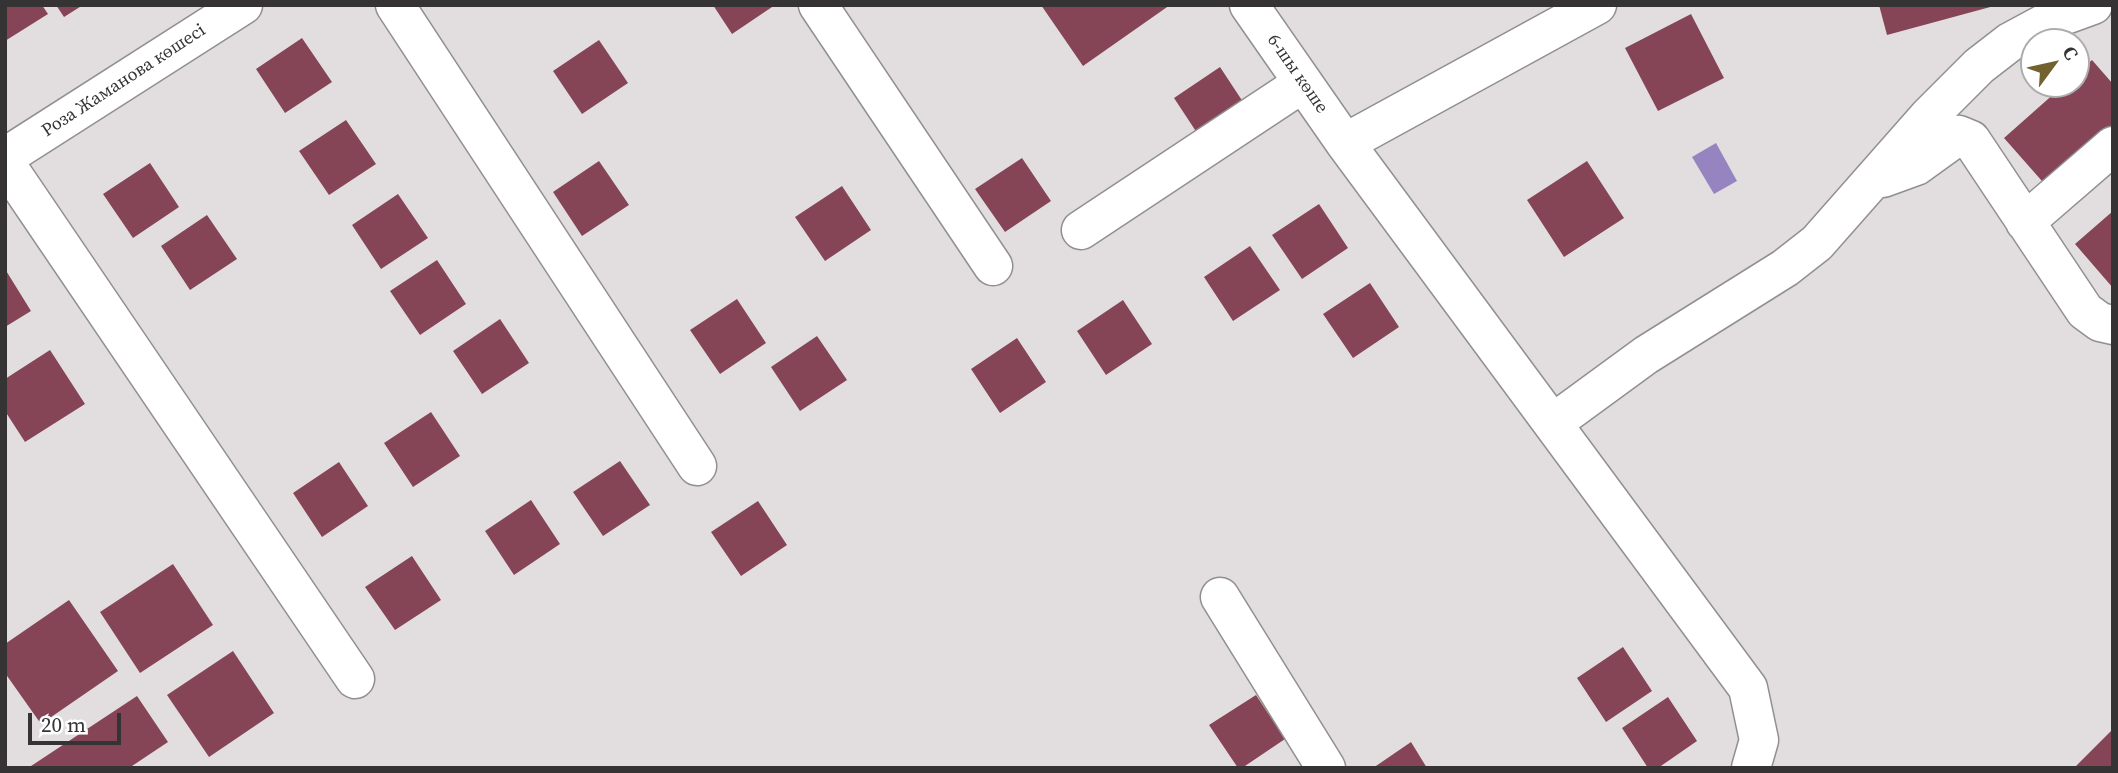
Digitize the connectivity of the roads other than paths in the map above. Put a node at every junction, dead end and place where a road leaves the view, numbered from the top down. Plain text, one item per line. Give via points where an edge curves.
1 (243, 5) edge
2 (395, 5) edge
3 (818, 5) edge
4 (1249, 5) edge
5 (1597, 5) edge
6 (2093, 5) edge
7 (198, 17) edge
8 (1303, 83) junction
9 (1345, 143) junction
10 (2113, 146) edge
11 (5, 157) edge
12 (5, 163) edge
13 (1871, 183) junction
14 (2025, 222) junction
15 (1081, 229) dead end
16 (993, 266) dead end
17 (2113, 325) edge
18 (1553, 423) junction
19 (697, 466) dead end
20 (1220, 597) dead end
21 (355, 679) dead end
22 (1326, 768) edge
23 (1751, 768) edge

1 - 7 street, Роза Жаманова көшесі
2 - 19 street
3 - 16 street
4 - 8 street, 6-шы көше
5 - 9 street
6 - 13 street via 2010,42 1979,66
7 - 11 street, Роза Жаманова көшесі
8 - 9 street, 6-шы көше
8 - 15 street
9 - 18 street, 6-шы көше
10 - 14 street
12 - 21 street
13 - 14 street via 1916,166 1959,135 1976,146
13 - 18 street via 1817,243 1785,268 1646,355
14 - 17 street via 2085,311
18 - 23 street, 6-шы көше via 1748,688 1759,740
20 - 22 street

